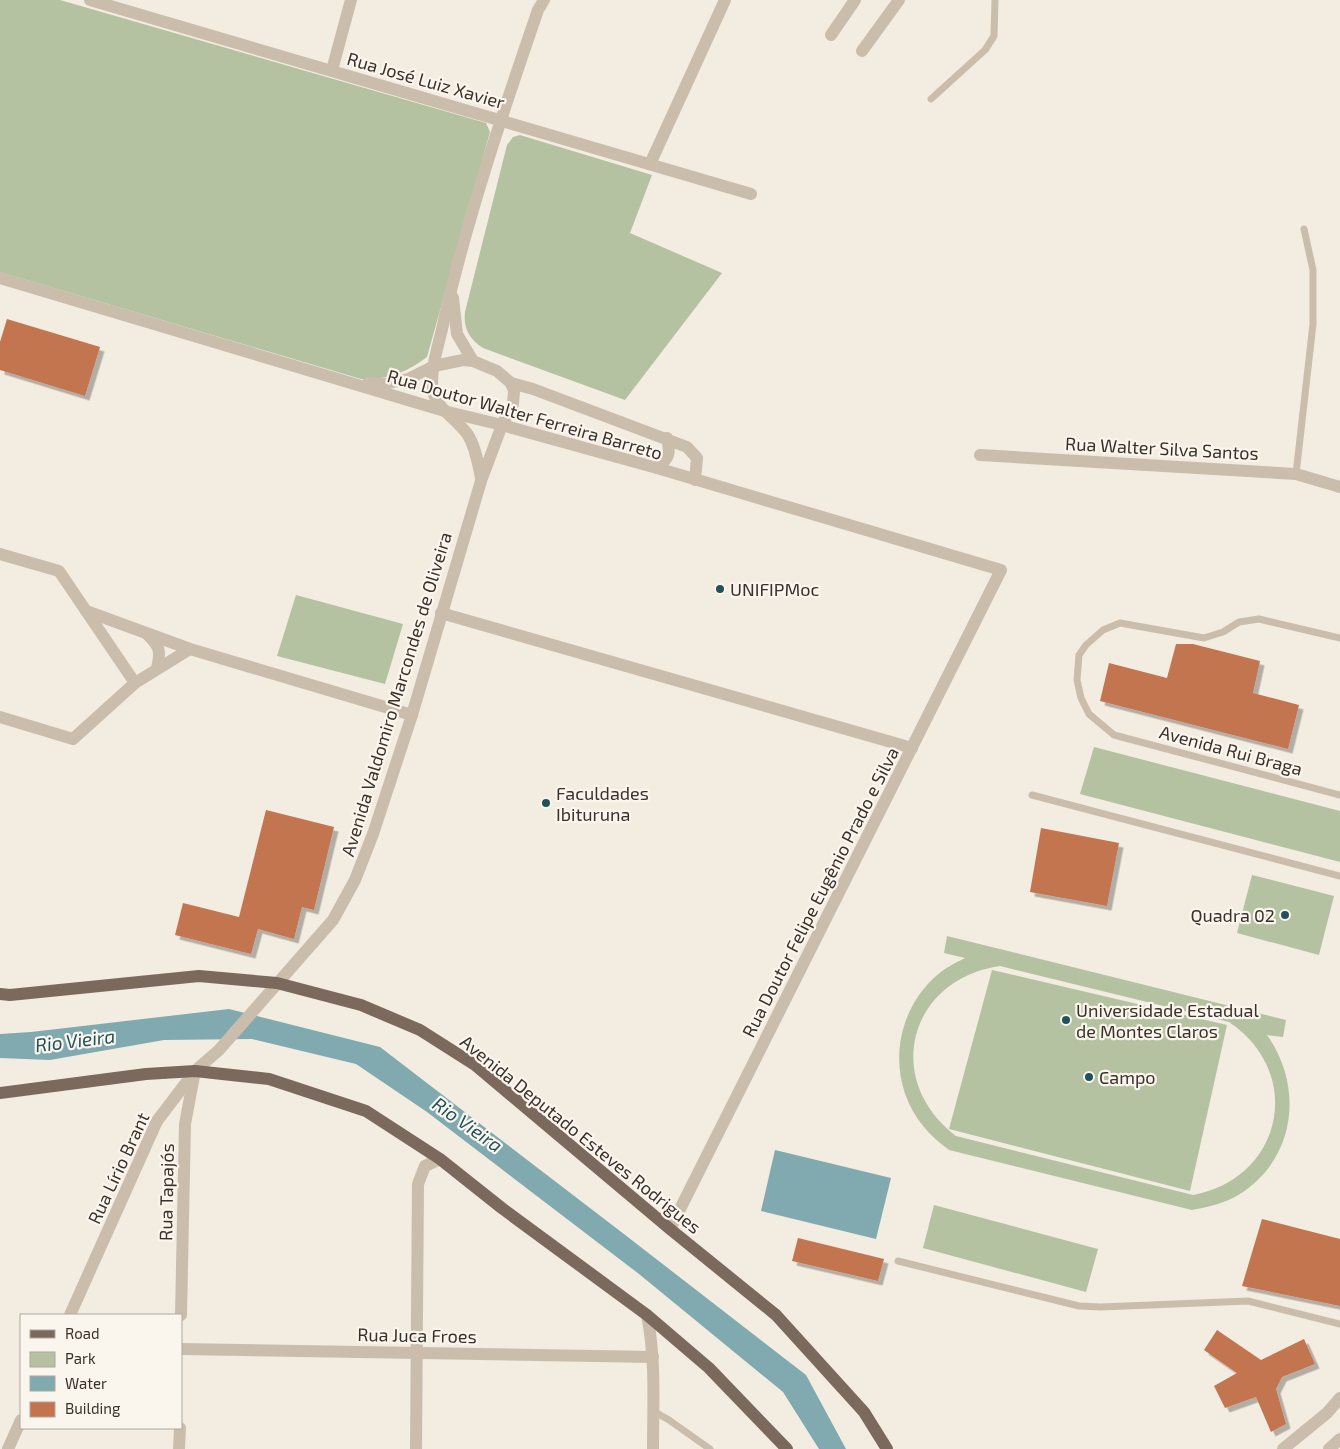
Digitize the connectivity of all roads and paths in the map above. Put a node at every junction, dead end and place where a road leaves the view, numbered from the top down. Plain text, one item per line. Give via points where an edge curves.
1 (90, 0) edge
2 (351, 0) edge
3 (724, 0) edge
4 (856, 0) edge
5 (899, 0) edge
6 (995, 0) edge
7 (540, 3) edge
8 (831, 35) dead end
9 (862, 51) dead end
10 (332, 70) junction
11 (931, 99) dead end
12 (500, 120) junction
13 (650, 164) junction
14 (751, 194) dead end
15 (1304, 229) dead end
16 (0, 278) edge
17 (452, 289) junction
18 (473, 361) junction
19 (434, 366) junction
20 (346, 382) junction
21 (511, 382) junction
22 (448, 412) junction
23 (502, 425) junction
24 (667, 438) junction
25 (980, 455) dead end
26 (657, 468) junction
27 (1296, 474) junction
28 (695, 480) junction
29 (481, 481) junction
30 (1340, 487) edge
31 (0, 554) edge
32 (1001, 570) joint
33 (86, 610) junction
34 (441, 613) junction
35 (148, 634) junction
36 (1340, 638) edge
37 (190, 649) junction
38 (157, 668) junction
39 (135, 683) junction
40 (412, 715) junction
41 (0, 717) edge
42 (912, 748) junction
43 (1032, 795) dead end
44 (1340, 795) edge
45 (1340, 876) edge
46 (277, 982) junction
47 (0, 994) edge
48 (219, 1050) joint
49 (195, 1071) junction
50 (1, 1095) edge
51 (440, 1159) junction
52 (670, 1229) junction
53 (898, 1262) dead end
54 (70, 1314) edge
55 (181, 1314) edge
56 (647, 1315) junction
57 (1340, 1324) edge
58 (182, 1349) edge
59 (418, 1353) junction
60 (653, 1357) junction
61 (1340, 1398) edge
62 (653, 1411) junction
63 (20, 1422) edge
64 (180, 1429) edge
65 (1340, 1439) edge
66 (8, 1449) edge
67 (179, 1449) edge
68 (416, 1449) edge
69 (653, 1449) edge
70 (710, 1449) edge
71 (788, 1449) edge
72 (886, 1449) edge
73 (1283, 1449) edge
74 (1329, 1449) edge

1 - 10 street, Rua José Luiz Xavier
2 - 10 street
3 - 13 street
4 - 8 street
5 - 9 street
6 - 11 lane via 994,36 985,50
7 - 12 street, Avenida Valdomiro Marcondes de Oliveira
10 - 12 street, Rua José Luiz Xavier
12 - 13 street, Rua José Luiz Xavier
12 - 17 street, Avenida Valdomiro Marcondes de Oliveira
13 - 14 street, Rua José Luiz Xavier
15 - 27 lane via 1313,270 1313,324
16 - 20 street, Rua Doutor Walter Ferreira Barreto
17 - 18 street, Avenida Valdomiro Marcondes de Oliveira via 457,334
17 - 19 street, Avenida Valdomiro Marcondes de Oliveira
18 - 19 street, Rua Doutor Walter Ferreira Barreto
18 - 21 street, Rua Doutor Walter Ferreira Barreto
19 - 20 street, Rua Doutor Walter Ferreira Barreto via 408,380 384,384
19 - 22 street, Avenida Valdomiro Marcondes de Oliveira via 433,392
20 - 22 street, Rua Doutor Walter Ferreira Barreto
21 - 23 street via 513,404
21 - 24 street, Rua Doutor Walter Ferreira Barreto
22 - 23 street, Rua Doutor Walter Ferreira Barreto
22 - 29 street, Avenida Valdomiro Marcondes de Oliveira via 468,436 477,458
23 - 26 street, Rua Doutor Walter Ferreira Barreto
23 - 29 street, Avenida Valdomiro Marcondes de Oliveira
24 - 26 street via 669,454
24 - 28 street, Rua Doutor Walter Ferreira Barreto via 687,447 697,458
25 - 27 street, Rua Walter Silva Santos
26 - 28 street, Rua Doutor Walter Ferreira Barreto
27 - 30 street, Rua Walter Silva Santos
28 - 32 street, Rua Doutor Walter Ferreira Barreto
29 - 34 street, Avenida Valdomiro Marcondes de Oliveira
31 - 33 street via 59,571
32 - 42 street, Rua Doutor Felipe Eugênio Prado e Silva
33 - 35 street
33 - 39 street
34 - 40 street, Avenida Valdomiro Marcondes de Oliveira
34 - 42 street
35 - 37 street
35 - 38 street via 160,650
36 - 44 lane, Avenida Rui Braga via 1259,620 1239,622 1204,638 1120,623 1103,630 1086,645 1079,655 1077,680 1089,714 1114,735
37 - 38 street
37 - 40 street
38 - 39 street
39 - 41 street via 73,738
40 - 46 street, Avenida Valdomiro Marcondes de Oliveira via 355,880 333,920
42 - 52 street, Rua Doutor Felipe Eugênio Prado e Silva
43 - 45 lane
46 - 47 main road, Avenida Deputado Esteves Rodrigues via 199,976
46 - 48 street, Avenida Valdomiro Marcondes de Oliveira
46 - 52 main road, Avenida Deputado Esteves Rodrigues via 361,1004 420,1030 475,1065
48 - 49 street, Rua Lírio Brant
49 - 50 main road via 146,1074
49 - 51 main road via 269,1079 366,1111
49 - 54 street, Rua Lírio Brant via 158,1121
49 - 55 street, Rua Tapajós via 185,1124
51 - 56 main road
51 - 59 street via 425,1166 418,1184
52 - 72 main road, Avenida Deputado Esteves Rodrigues via 776,1315 864,1412
53 - 57 lane via 1079,1306 1248,1301
56 - 60 street
56 - 71 main road via 709,1368
58 - 59 street, Rua Juca Froes
59 - 60 street, Rua Juca Froes
59 - 68 street
60 - 62 street
61 - 73 street via 1327,1413
62 - 69 street
62 - 70 lane
63 - 66 street
64 - 67 street
65 - 74 street

